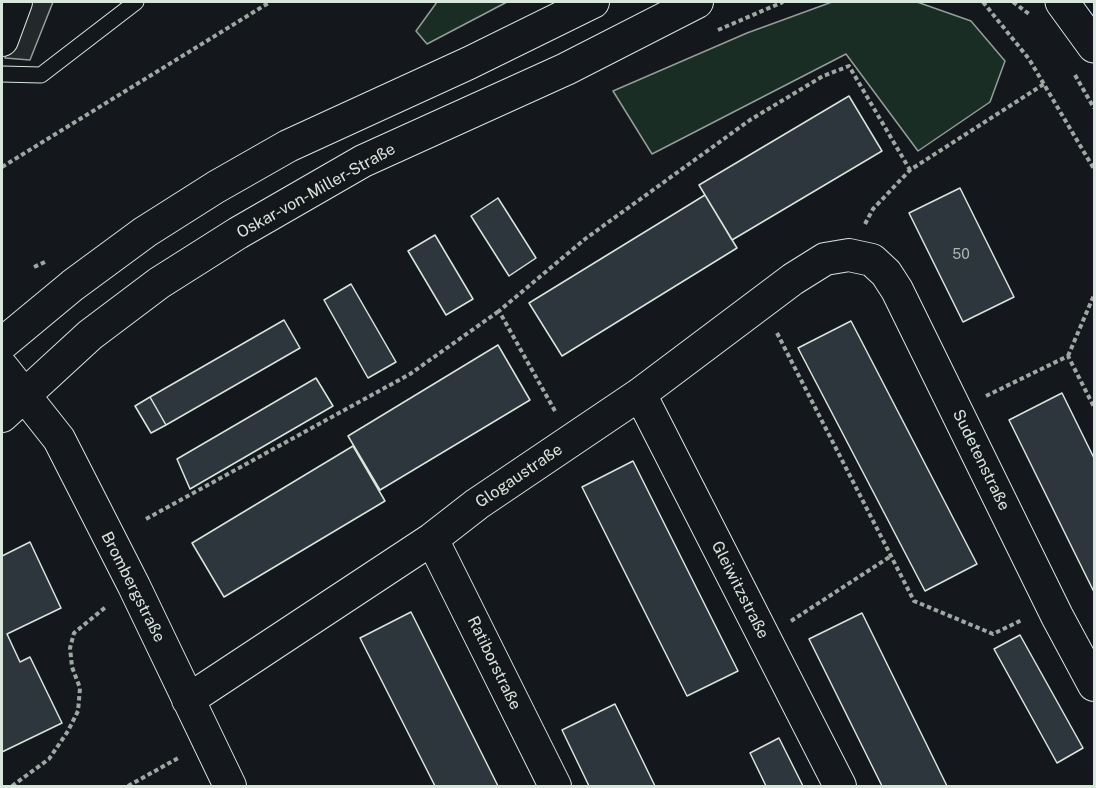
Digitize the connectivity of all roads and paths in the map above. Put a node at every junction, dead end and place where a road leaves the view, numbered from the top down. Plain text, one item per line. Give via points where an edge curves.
1 (16, 2) edge
2 (136, 2) edge
3 (270, 2) edge
4 (593, 2) edge
5 (697, 2) edge
6 (983, 2) edge
7 (1062, 2) edge
8 (2, 40) edge
9 (1095, 46) edge
10 (2, 74) edge
11 (1044, 84) junction
12 (2, 167) edge
13 (1095, 169) edge
14 (910, 170) junction
15 (849, 255) junction
16 (1095, 295) edge
17 (499, 311) junction
18 (780, 337) dead end
19 (2, 344) edge
20 (1068, 356) junction
21 (2, 367) edge
22 (25, 394) junction
23 (640, 394) junction
24 (1095, 407) edge
25 (956, 410) junction
26 (2, 416) edge
27 (572, 440) junction
28 (146, 519) dead end
29 (432, 539) junction
30 (891, 556) junction
31 (134, 586) junction
32 (1053, 606) junction
33 (798, 616) dead end
34 (1095, 685) edge
35 (188, 699) junction
36 (209, 741) junction
37 (12, 786) edge
38 (128, 786) edge
39 (230, 786) edge
40 (555, 786) edge
41 (840, 786) edge

1 - 8 street
2 - 10 lane via 41,75
3 - 12 path
4 - 19 street via 288,146 216,187 127,245
5 - 22 street, Oskar-von-Miller-Straße via 566,69 363,162 238,233 159,283 90,335
6 - 11 path via 1014,38
7 - 9 main road
11 - 13 path
11 - 14 path
14 - 15 path via 873,208
14 - 17 path via 849,66 823,76 750,120 585,239
15 - 23 street, Glogaustraße via 825,259 793,279
15 - 25 street, Sudetenstraße via 872,260 886,273
16 - 20 path
17 - 27 path
17 - 28 path via 410,374
18 - 30 path
20 - 24 path
20 - 25 path
21 - 22 street, Brombergstraße
22 - 26 street, Oskar-von-Miller-Straße
22 - 31 street, Brombergstraße via 59,439
23 - 27 street, Glogaustraße
23 - 41 street, Gleiwitzstraße
25 - 32 street, Sudetenstraße
27 - 29 street, Glogaustraße
29 - 35 street, Glogaustraße
29 - 40 street, Ratiborstraße
30 - 32 path via 914,601 993,634
30 - 33 path
31 - 35 street, Brombergstraße
31 - 37 path via 74,633 70,648 80,688 78,711 49,759
32 - 34 street, Sudetenstraße
35 - 36 street, Brombergstraße
36 - 38 path
36 - 39 street, Brombergstraße

